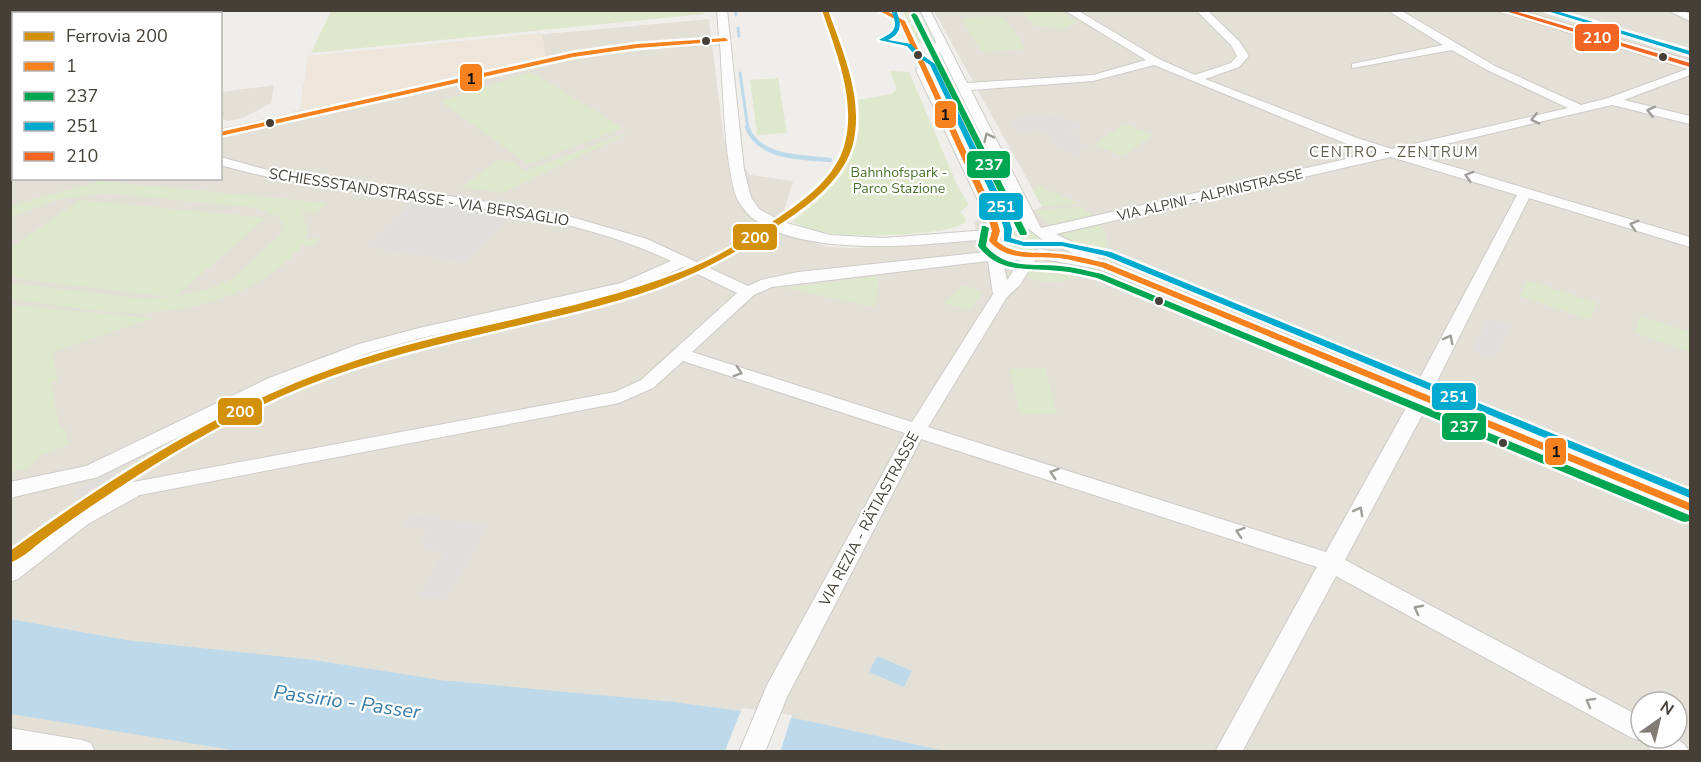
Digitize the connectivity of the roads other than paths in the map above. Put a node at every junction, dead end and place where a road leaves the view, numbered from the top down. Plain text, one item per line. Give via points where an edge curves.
1 (723, 10) edge
2 (925, 10) edge
3 (1069, 10) edge
4 (1201, 10) edge
5 (1392, 10) edge
6 (1502, 10) edge
7 (1672, 10) edge
8 (1690, 18) edge
9 (724, 40) junction
10 (942, 41) junction
11 (1453, 46) junction
12 (1155, 61) junction
13 (1690, 65) edge
14 (926, 66) junction
15 (1356, 66) dead end
16 (955, 69) junction
17 (1690, 71) edge
18 (1194, 79) junction
19 (964, 87) junction
20 (1612, 101) junction
21 (1580, 109) junction
22 (1690, 120) edge
23 (222, 134) edge
24 (1352, 141) junction
25 (1391, 152) junction
26 (1365, 158) junction
27 (222, 162) edge
28 (1006, 174) junction
29 (973, 176) junction
30 (1525, 192) junction
31 (1041, 232) junction
32 (994, 241) junction
33 (1690, 242) edge
34 (1029, 255) junction
35 (686, 261) junction
36 (1103, 265) junction
37 (748, 292) junction
38 (1001, 294) junction
39 (682, 355) junction
40 (1421, 395) junction
41 (917, 429) junction
42 (10, 490) edge
43 (1690, 507) edge
44 (1331, 562) junction
45 (10, 573) edge
46 (1629, 723) edge
47 (10, 740) edge
48 (82, 752) edge
49 (752, 752) edge
50 (1228, 752) edge

1 - 9 street
2 - 10 street
3 - 12 street
4 - 18 street via 1243,56 1235,65
5 - 11 street
6 - 13 main road
7 - 8 street
9 - 23 street via 573,55
9 - 32 street via 736,170 742,194 756,214 823,240
10 - 14 street
10 - 16 street
11 - 15 street
11 - 21 street
12 - 18 street
12 - 19 street via 1094,78
14 - 16 street via 942,64
14 - 29 street via 922,70
16 - 19 street
17 - 20 street, VIA ALPINI - ALPINISTRASSE
18 - 24 street
28 -> 19 street
20 - 21 street, VIA ALPINI - ALPINISTRASSE
22 -> 20 street
21 -> 25 street, VIA ALPINI - ALPINISTRASSE
24 - 25 street
24 - 26 street
25 - 26 street, VIA ALPINI - ALPINISTRASSE
30 -> 25 street
26 - 31 street, VIA ALPINI - ALPINISTRASSE
27 - 35 street, SCHIESSSTANDSTRASSE - VIA BERSAGLIO via 263,173 575,222 642,242
28 - 29 street
28 - 31 street
29 - 32 street via 990,211
33 -> 30 street
40 -> 30 street
31 - 32 street via 1012,225
31 - 34 street, VIA REZIA - RÄTIASTRASSE via 1049,246
31 - 36 street
32 - 34 street
32 - 37 street via 967,257 798,277 767,283
32 - 38 street
34 - 36 street
34 - 38 street, VIA REZIA - RÄTIASTRASSE via 1014,282
35 - 37 street, SCHIESSSTANDSTRASSE - VIA BERSAGLIO
35 - 42 street via 626,286 365,348 275,382 91,472
36 - 40 street
37 - 39 street
38 - 41 street, VIA REZIA - RÄTIASTRASSE
39 -> 41 street
39 - 45 street via 647,384 619,397 146,484 124,492 81,518
40 - 43 street
44 -> 40 street
44 -> 41 street
41 - 49 street, VIA REZIA - RÄTIASTRASSE via 773,700
46 -> 44 street
44 - 50 street
47 - 48 street

